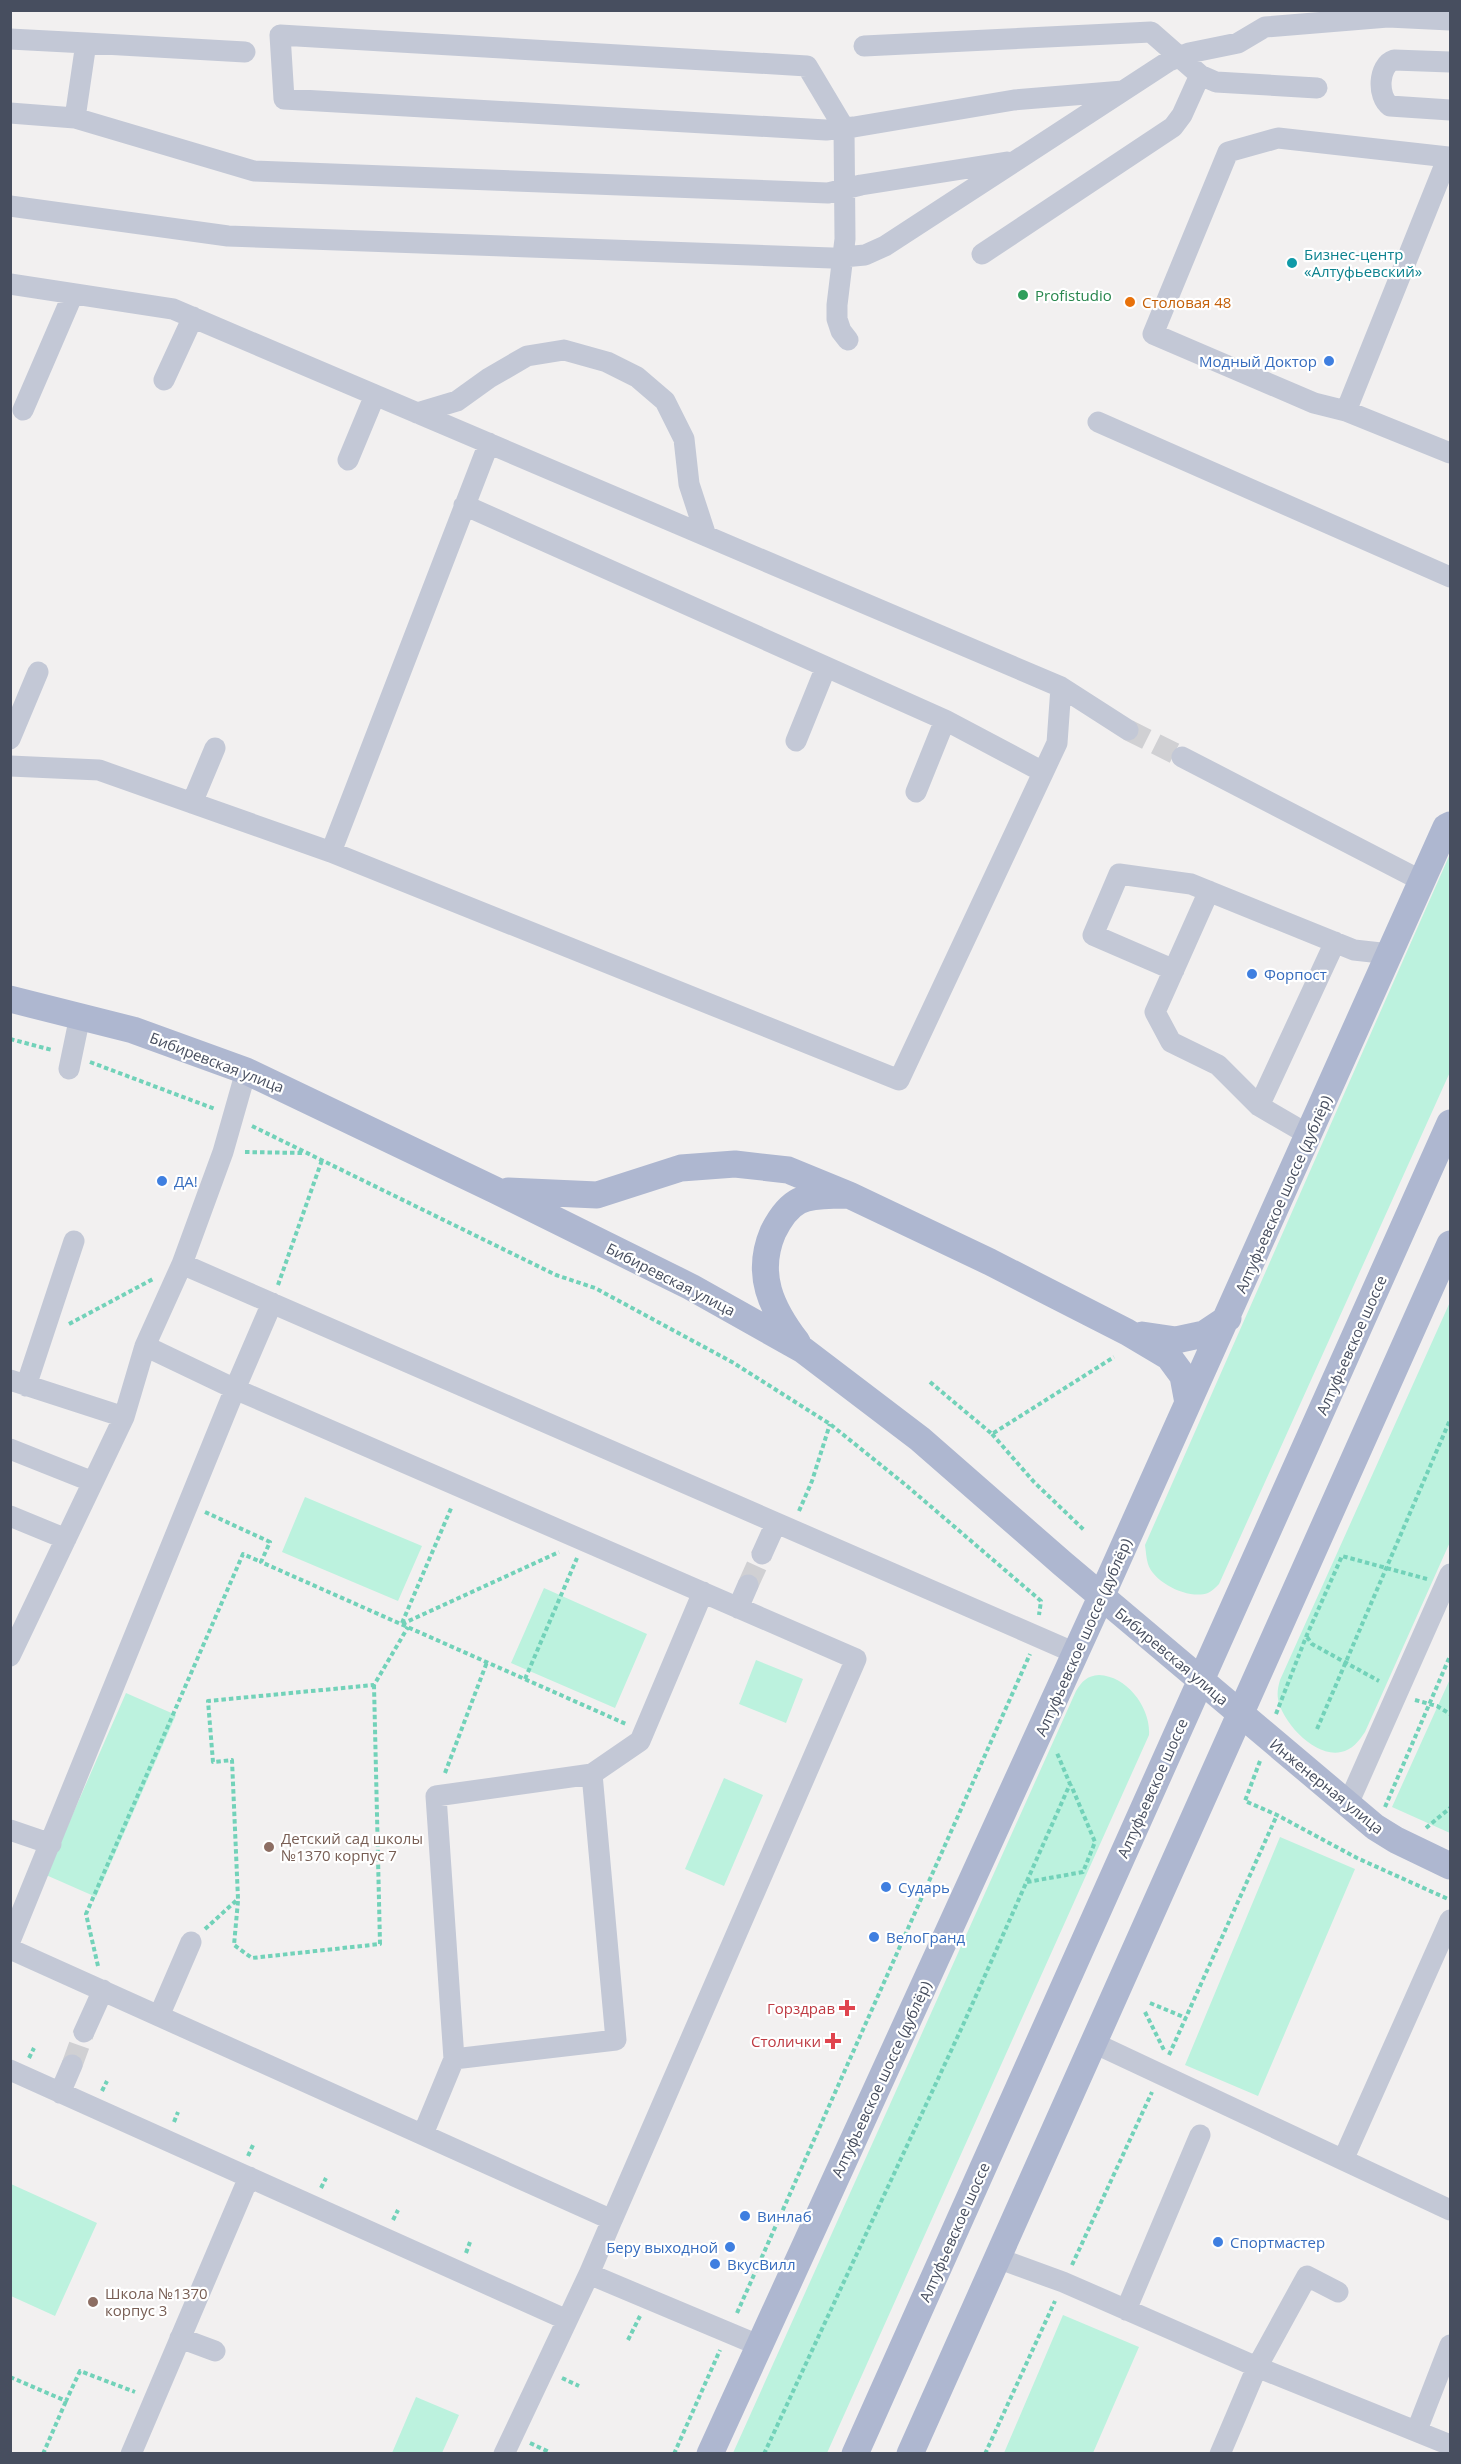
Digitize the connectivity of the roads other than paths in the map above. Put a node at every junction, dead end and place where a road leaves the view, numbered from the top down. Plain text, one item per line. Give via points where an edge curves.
1 (1450, 20) edge
2 (10, 39) edge
3 (86, 43) junction
4 (864, 46) dead end
5 (244, 52) dead end
6 (1179, 57) junction
7 (1450, 62) edge
8 (1200, 75) junction
9 (1317, 88) dead end
10 (1123, 91) junction
11 (1450, 110) edge
12 (10, 113) edge
13 (75, 118) junction
14 (844, 128) junction
15 (1449, 157) edge
16 (1017, 160) junction
17 (845, 190) junction
18 (10, 206) edge
19 (982, 254) dead end
20 (843, 257) junction
21 (10, 284) edge
22 (73, 294) junction
23 (193, 317) junction
24 (849, 340) dead end
25 (164, 381) dead end
26 (375, 395) junction
27 (23, 410) dead end
28 (1346, 411) junction
29 (417, 413) junction
30 (1098, 422) dead end
31 (489, 443) junction
32 (1450, 453) edge
33 (348, 460) dead end
34 (464, 505) junction
35 (706, 536) junction
36 (1450, 577) edge
37 (826, 667) junction
38 (38, 672) dead end
39 (1061, 687) junction
40 (945, 720) junction
41 (1128, 730) tunnel mouth
42 (10, 739) edge
43 (796, 741) dead end
44 (215, 748) dead end
45 (1182, 757) tunnel mouth
46 (10, 766) edge
47 (1043, 772) junction
48 (916, 792) dead end
49 (192, 803) junction
50 (1449, 823) edge
51 (331, 852) junction
52 (1422, 881) junction
53 (1209, 891) junction
54 (1335, 942) junction
55 (1390, 954) junction
56 (1174, 970) junction
57 (10, 999) edge
58 (80, 1016) junction
59 (70, 1062) road end
60 (246, 1071) junction
61 (1259, 1106) junction
62 (1450, 1123) edge
63 (1309, 1135) junction
64 (495, 1190) junction
65 (849, 1195) junction
66 (74, 1241) dead end
67 (1450, 1244) edge
68 (182, 1264) junction
69 (272, 1303) junction
70 (1228, 1318) junction
71 (1127, 1332) junction
72 (145, 1346) junction
73 (803, 1350) junction
74 (18, 1383) edge
75 (235, 1389) junction
76 (1188, 1403) junction
77 (124, 1417) junction
78 (10, 1449) edge
79 (93, 1482) junction
80 (10, 1516) edge
81 (783, 1526) junction
82 (66, 1539) junction
83 (762, 1554) tunnel mouth
84 (1448, 1579) edge
85 (748, 1585) tunnel mouth
86 (703, 1592) junction
87 (1101, 1597) junction
88 (738, 1608) junction
89 (1075, 1653) junction
90 (10, 1656) edge
91 (1201, 1680) junction
92 (1241, 1714) junction
93 (592, 1774) junction
94 (1348, 1804) junction
95 (10, 1830) edge
96 (51, 1844) junction
97 (1450, 1866) edge
98 (1450, 1920) edge
99 (10, 1941) edge
100 (191, 1942) road end
101 (10, 1949) edge
102 (103, 1990) junction
103 (159, 2016) junction
104 (84, 2032) tunnel mouth
105 (1094, 2043) junction
106 (453, 2059) junction
107 (72, 2065) tunnel mouth
108 (10, 2070) edge
109 (60, 2093) junction
110 (423, 2134) junction
111 (1200, 2135) dead end
112 (1343, 2160) junction
113 (249, 2177) junction
114 (1450, 2210) edge
115 (612, 2220) junction
116 (998, 2258) junction
117 (589, 2274) junction
118 (1338, 2292) dead end
119 (1126, 2310) junction
120 (567, 2320) junction
121 (180, 2338) junction
122 (758, 2345) junction
123 (1450, 2345) edge
124 (215, 2351) dead end
125 (1257, 2367) junction
126 (1445, 2372) edge
127 (1417, 2430) junction
128 (1450, 2445) edge
129 (131, 2454) edge
130 (504, 2454) edge
131 (710, 2454) edge
132 (855, 2454) edge
133 (910, 2454) edge
134 (1220, 2454) edge

1 - 6 street via 1388,17 1275,25 1238,43
2 - 3 street
3 - 5 street
3 - 13 street
4 - 6 street via 1152,32
6 - 8 street
6 - 10 street
7 - 11 street via 1388,62 1381,94 1390,106
8 - 9 street via 1216,81
8 - 19 street via 1173,128
10 - 14 street via 1014,100
10 - 16 street
12 - 13 street
13 - 17 street via 254,171 828,194
14 - 14 street via 284,99 280,35 807,66
14 - 17 street
15 - 28 street
15 - 28 street via 1278,138 1228,152 1153,334 1314,403
16 - 17 street
16 - 20 street via 885,246 865,255
17 - 20 street
18 - 20 street via 228,236
20 - 24 street via 837,319
21 - 22 street
22 - 23 street via 173,309
22 - 27 street
23 - 25 street
23 - 26 street
26 - 29 street
26 - 33 street
28 - 32 street
29 - 31 street
29 - 35 street via 457,401 527,356 564,350 607,362 637,377 665,401 684,439 689,484
30 - 36 street
31 - 34 street
31 - 35 street
34 - 37 street
34 - 51 street
35 - 39 street
37 - 40 street
37 - 43 street
38 - 42 street
39 - 41 street
39 - 47 street via 1057,743
40 - 47 street
40 - 48 street
44 - 49 street
45 - 52 street
46 - 49 street via 99,770
47 - 51 street via 899,1080
49 - 51 street
50 - 52 main road, Алтуфьевское шоссе (дублёр)
52 - 55 main road, Алтуфьевское шоссе (дублёр)
53 - 54 street
53 - 56 street
53 - 56 street via 1191,884 1119,874 1093,935
54 - 55 street via 1354,950
54 - 61 street
55 - 63 main road, Алтуфьевское шоссе (дублёр)
56 - 61 street via 1155,1012 1171,1042 1218,1065
57 - 58 main road, Бибиревская улица
58 - 59 street
58 - 60 main road, Бибиревская улица via 133,1030
60 - 64 main road, Бибиревская улица
60 - 68 street via 223,1152
61 - 63 street
62 - 91 main road, Алтуфьевское шоссе
63 - 70 main road, Алтуфьевское шоссе (дублёр)
64 - 65 main road via 597,1195 681,1168 735,1164 788,1170
64 - 73 main road, Бибиревская улица via 691,1287
65 - 71 main road
65 - 73 main road via 814,1196 800,1201 786,1210 768,1244 764,1263 768,1291 780,1319
66 - 74 street via 42,1338
67 - 92 main road
68 - 69 street
68 - 72 street
69 - 75 street
69 - 81 street
70 - 71 main road via 1204,1334 1176,1340
70 - 76 main road, Алтуфьевское шоссе (дублёр)
71 - 76 main road via 1169,1357 1183,1377
72 - 75 street
72 - 77 street
73 - 87 main road, Бибиревская улица via 920,1439
74 - 77 street
75 - 86 street
75 - 96 street
76 - 87 main road, Алтуфьевское шоссе (дублёр)
77 - 79 street
78 - 79 street
79 - 82 street
80 - 82 street
81 - 83 street
81 - 89 street
82 - 90 street
84 - 94 street
85 - 88 street
86 - 88 street
86 - 93 street via 640,1741
87 - 89 main road, Алтуфьевское шоссе (дублёр)
87 - 91 main road, Бибиревская улица
88 - 115 street via 856,1659
89 - 122 main road, Алтуфьевское шоссе (дублёр)
91 - 92 main road, Бибиревская улица
91 - 132 main road, Алтуфьевское шоссе
92 - 94 main road, Инженерная улица
92 - 105 main road
93 - 106 street via 436,1797
93 - 106 street via 616,2040
94 - 97 main road, Инженерная улица via 1396,1840
95 - 96 street
96 - 99 street
98 - 112 street
100 - 103 street
101 - 102 street
102 - 103 street
102 - 104 street
103 - 110 street
105 - 112 street
105 - 116 main road
106 - 110 street
107 - 109 street
108 - 109 street
109 - 113 street
110 - 115 street
111 - 119 street
112 - 114 street
113 - 120 street
113 - 121 street
115 - 117 street
116 - 119 street
116 - 133 main road
117 - 120 street
117 - 122 street
118 - 125 street via 1307,2276
119 - 125 street
120 - 130 street
121 - 124 street
121 - 129 street via 145,2396
122 - 131 main road, Алтуфьевское шоссе (дублёр)
123 - 126 street
125 - 127 street
125 - 134 street
126 - 127 street
127 - 128 street

